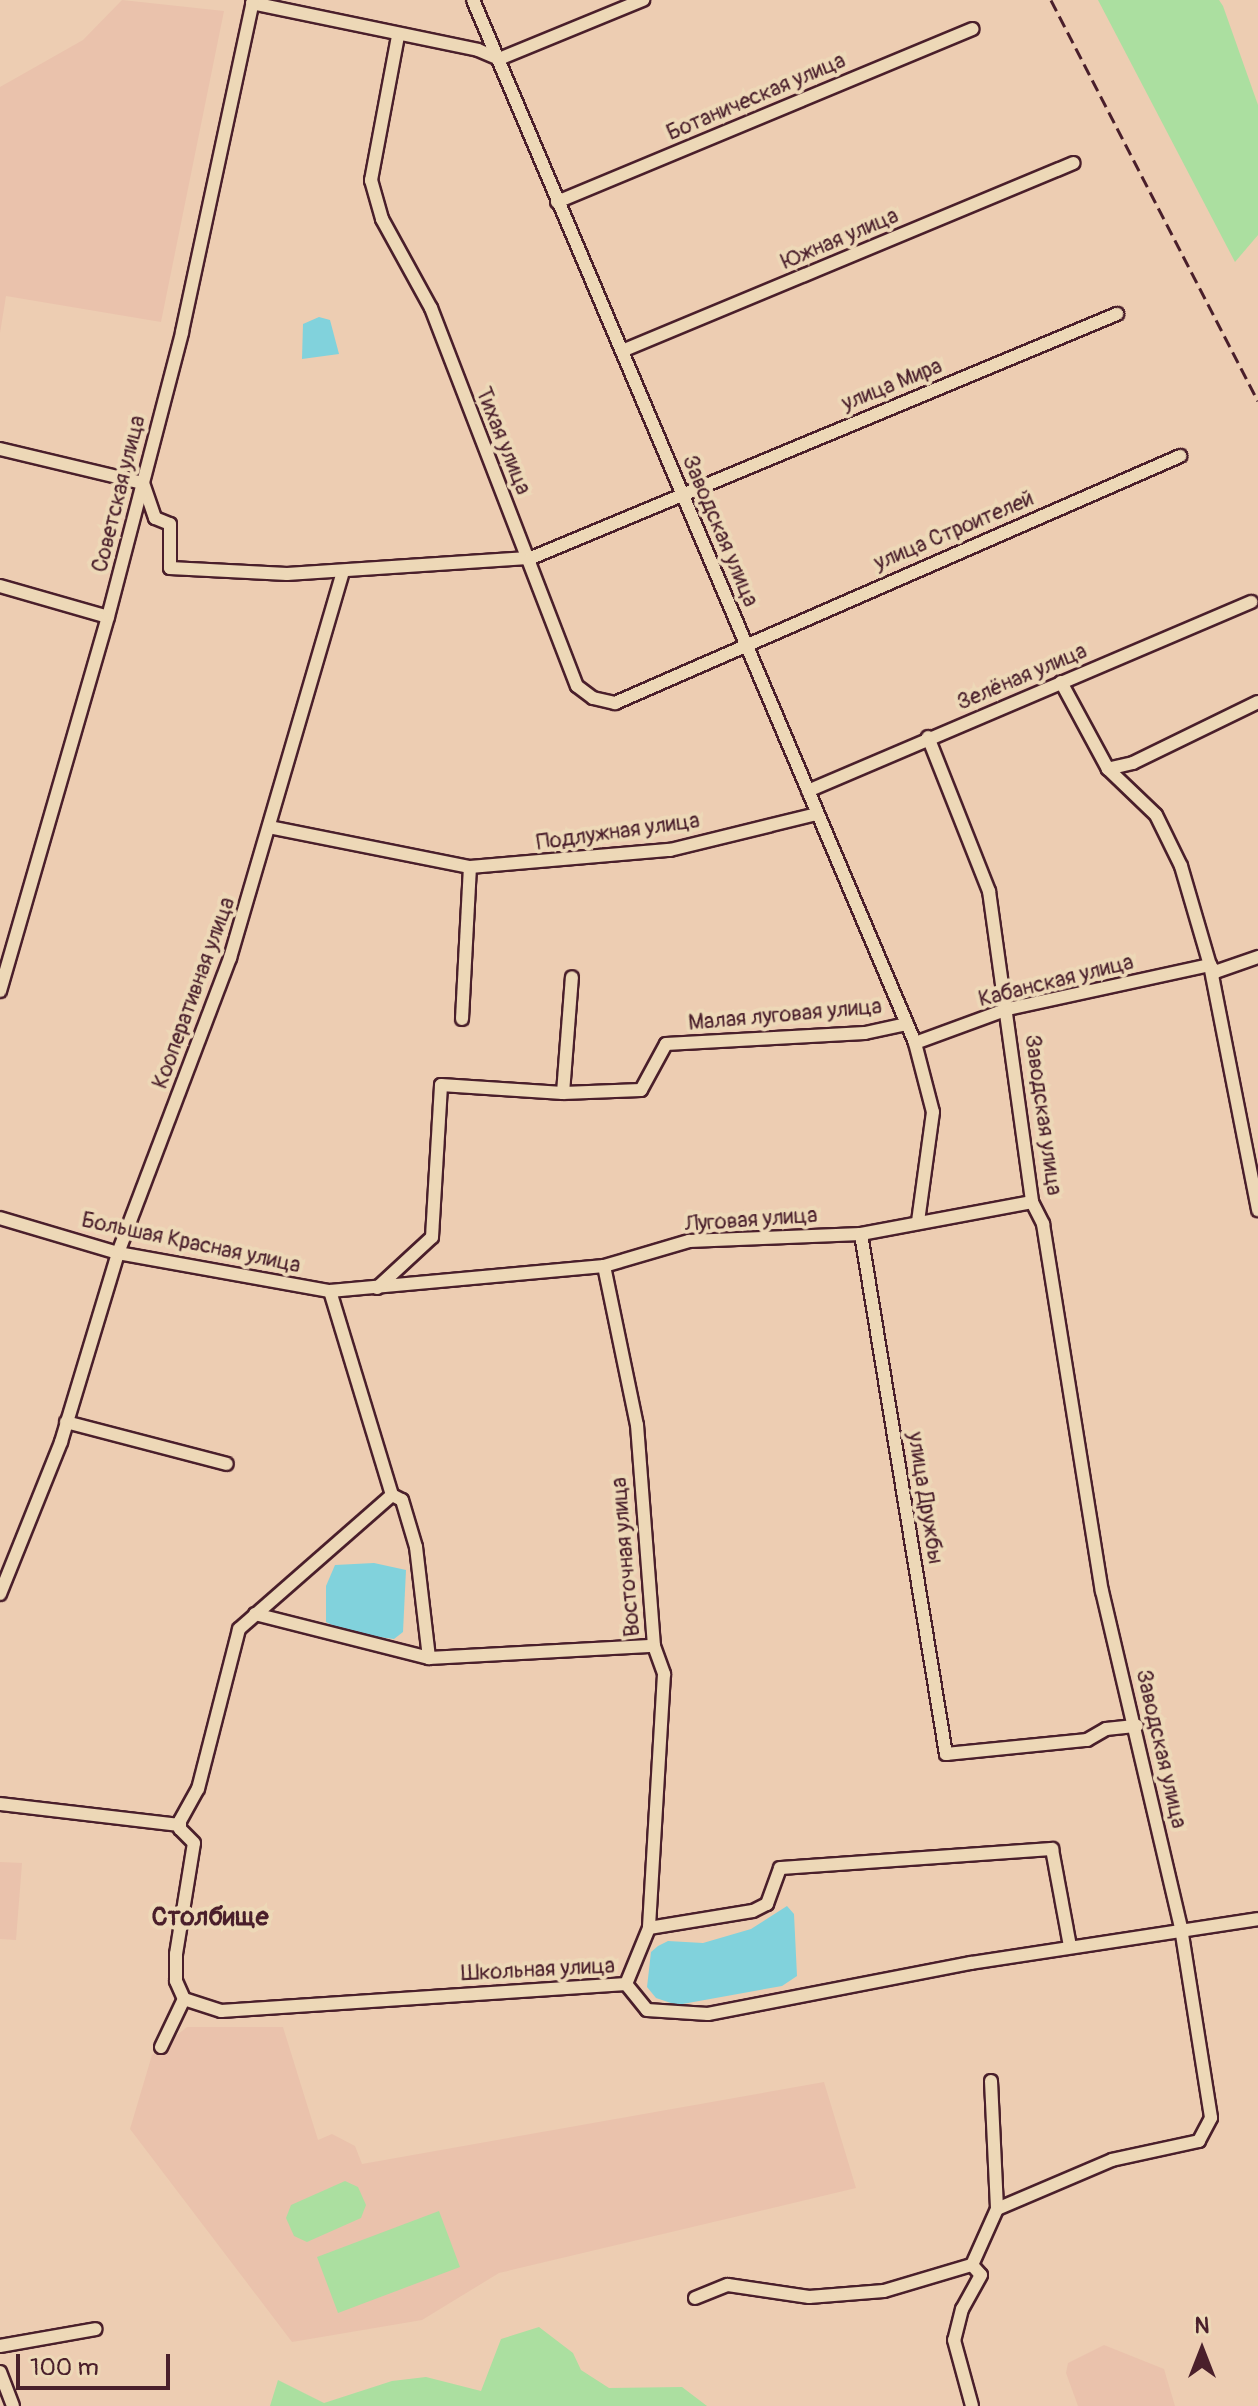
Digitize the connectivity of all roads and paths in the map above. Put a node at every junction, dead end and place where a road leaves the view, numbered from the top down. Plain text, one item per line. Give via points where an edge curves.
1 (473, 0) edge
2 (643, 0) edge
3 (252, 2) edge
4 (972, 29) dead end
5 (398, 36) junction
6 (499, 59) junction
7 (1073, 163) dead end
8 (557, 202) junction
9 (1117, 314) dead end
10 (622, 351) junction
11 (0, 449) edge
12 (1180, 456) dead end
13 (143, 483) junction
14 (683, 494) junction
15 (531, 558) junction
16 (343, 572) junction
17 (0, 586) edge
18 (1251, 602) dead end
19 (108, 617) junction
20 (744, 643) junction
21 (1061, 682) junction
22 (1258, 702) edge
23 (928, 737) junction
24 (1108, 769) junction
25 (808, 791) junction
26 (817, 814) junction
27 (269, 827) junction
28 (470, 867) junction
29 (1258, 957) edge
30 (1210, 965) junction
31 (572, 977) dead end
32 (0, 991) edge
33 (1008, 1009) junction
34 (462, 1019) dead end
35 (907, 1024) junction
36 (915, 1043) junction
37 (563, 1093) junction
38 (1032, 1202) junction
39 (1258, 1210) edge
40 (0, 1218) edge
41 (918, 1222) junction
42 (861, 1234) junction
43 (118, 1253) junction
44 (604, 1266) junction
45 (377, 1288) junction
46 (330, 1291) junction
47 (66, 1422) junction
48 (227, 1464) dead end
49 (392, 1495) junction
50 (0, 1594) edge
51 (255, 1614) junction
52 (654, 1646) junction
53 (429, 1658) junction
54 (1137, 1726) junction
55 (0, 1804) edge
56 (180, 1825) junction
57 (1258, 1919) edge
58 (649, 1928) junction
59 (1181, 1928) junction
60 (1070, 1946) junction
61 (626, 1984) junction
62 (184, 1999) junction
63 (161, 2047) dead end
64 (991, 2081) dead end
65 (997, 2209) junction
66 (972, 2265) junction
67 (695, 2298) dead end
68 (96, 2329) dead end
69 (0, 2346) edge
70 (0, 2372) edge
71 (13, 2406) edge
72 (972, 2406) edge

1 - 6 street, Заводская улица
2 - 6 street
3 - 5 street
3 - 13 street, Советская улица via 182,332
4 - 8 street, Ботаническая улица
5 - 6 street via 478,50
5 - 15 street, Тихая улица via 371,180 382,219 431,308 470,418
6 - 8 street, Заводская улица
7 - 10 street, Южная улица
8 - 10 street, Заводская улица
9 - 14 street, улица Мира
10 - 14 street, Заводская улица
11 - 13 street
12 - 20 street, улица Строителей
13 - 16 street via 155,518 170,524 170,568
13 - 19 street, Советская улица
14 - 15 street
14 - 20 street, Заводская улица
15 - 16 street
15 - 20 street, Тихая улица via 577,686 593,698 615,703
16 - 27 street, Кооперативная улица
17 - 19 street
18 - 21 street, Зелёная улица
19 - 32 street, Советская улица
20 - 25 street, Заводская улица
21 - 23 street, Зелёная улица
21 - 24 street
22 - 24 street via 1133,763
23 - 25 street, Зелёная улица
23 - 33 street, Заводская улица via 989,891
24 - 30 street via 1156,815 1181,866
25 - 26 street, Заводская улица
26 - 28 street, Подлужная улица via 670,850
26 - 35 street, Заводская улица
27 - 28 street, Подлужная улица
27 - 43 street, Кооперативная улица via 217,996
28 - 34 street
29 - 30 street, Кабанская улица via 1215,972
30 - 33 street, Кабанская улица
30 - 39 street
31 - 37 street
33 - 36 street, Кабанская улица
33 - 38 street, Заводская улица
35 - 36 street, Заводская улица
35 - 37 street, Малая луговая улица via 865,1033 666,1044 641,1090
36 - 41 street, Заводская улица via 933,1112
37 - 45 street, Малая луговая улица via 441,1085 432,1237
38 - 41 street, Луговая улица
38 - 54 street, Заводская улица via 1043,1224 1102,1591
40 - 43 street, Большая Красная улица
41 - 42 street, Луговая улица
42 - 44 street, Луговая улица via 689,1241
42 - 54 street, улица Дружбы via 946,1754 1087,1740 1106,1729
43 - 46 street, Большая Красная улица
43 - 47 street, Кооперативная улица
44 - 45 street, Луговая улица
44 - 52 street, Восточная улица via 637,1425
45 - 46 street, Большая Красная улица
46 - 49 street
47 - 48 street
47 - 50 street, Кооперативная улица
49 - 51 street
49 - 53 street via 402,1500 416,1547
51 - 53 street
51 - 56 street via 239,1629 198,1789
52 - 53 street
52 - 58 street, Восточная улица via 664,1674
54 - 59 street, Заводская улица
55 - 56 street
56 - 62 street via 194,1843 176,1954 176,1981
57 - 59 street, Школьная улица
58 - 60 street via 753,1911 767,1904 780,1868 1052,1849
58 - 61 street, Восточная улица
59 - 60 street, Школьная улица
59 - 65 street, Заводская улица via 1211,2118 1199,2141 1112,2160
60 - 61 street, Школьная улица via 708,2014 647,2010
61 - 62 street, Школьная улица via 221,2011
62 - 63 street
64 - 65 street
65 - 66 street
66 - 67 street via 884,2291 809,2297 728,2285
66 - 72 street via 981,2275 962,2309 954,2340
68 - 69 street
70 - 71 street

